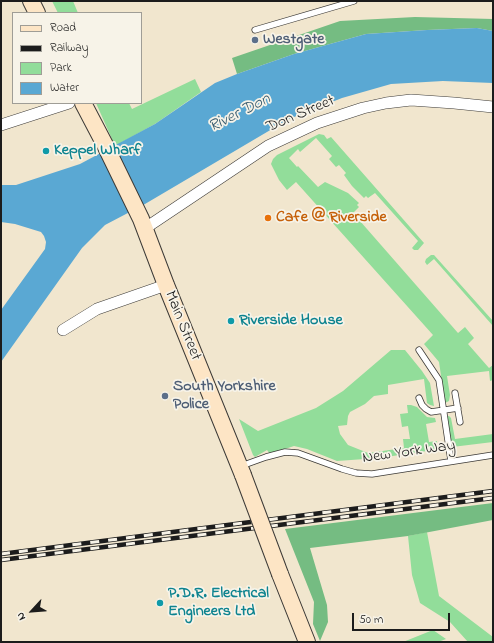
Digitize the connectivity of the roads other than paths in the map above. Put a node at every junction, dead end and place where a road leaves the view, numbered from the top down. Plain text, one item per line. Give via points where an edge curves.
1 (31, 1) edge
2 (354, 1) edge
3 (37, 12) edge
4 (256, 30) dead end
5 (66, 104) edge
6 (84, 104) edge
7 (493, 107) edge
8 (1, 125) edge
9 (143, 224) junction
10 (166, 285) junction
11 (63, 330) dead end
12 (419, 350) dead end
13 (455, 393) dead end
14 (419, 398) dead end
15 (458, 408) junction
16 (443, 411) junction
17 (460, 422) dead end
18 (493, 455) edge
19 (451, 461) junction
20 (241, 471) junction
21 (307, 642) edge

1 - 3 street
2 - 4 lane
5 - 8 street
6 - 9 street, Main Street
7 - 9 street, Don Street via 411,100 363,108 317,123 268,146
9 - 10 street, Main Street
10 - 11 street via 97,309
10 - 20 street, Main Street
12 - 16 lane via 439,380
13 - 15 lane
14 - 16 lane via 422,405 431,412
15 - 16 lane
15 - 17 lane
16 - 19 lane
18 - 19 lane, New York Way
19 - 20 lane, New York Way via 372,474 356,473 298,453 284,452 266,457
20 - 21 street, Main Street, bridge

